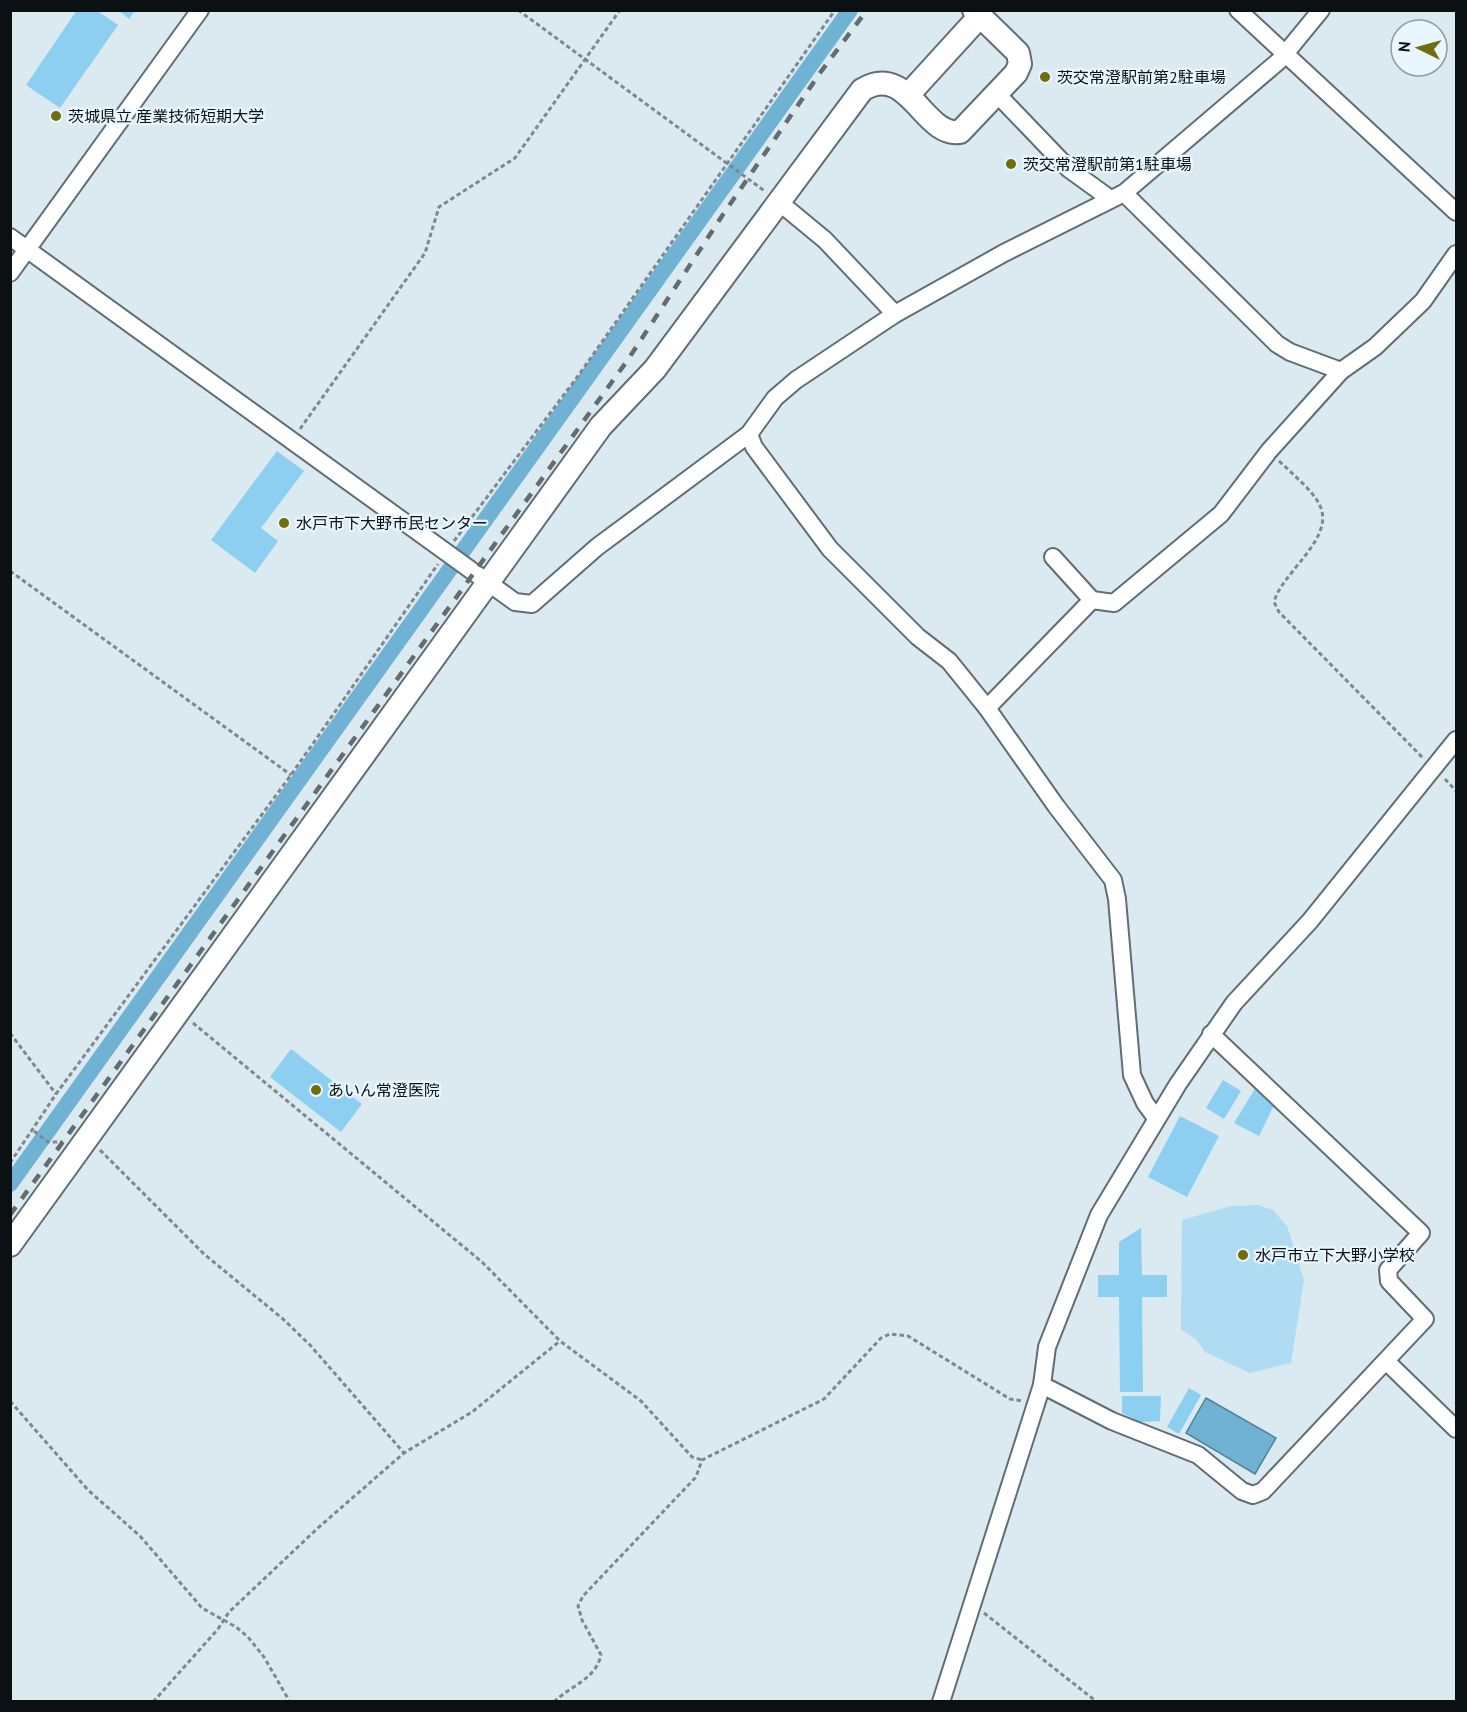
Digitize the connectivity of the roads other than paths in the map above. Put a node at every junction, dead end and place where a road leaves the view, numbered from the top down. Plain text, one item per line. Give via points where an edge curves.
1 (200, 10) edge
2 (1238, 10) edge
3 (1321, 10) edge
4 (977, 13) edge
5 (1279, 60) junction
6 (908, 94) junction
7 (997, 94) junction
8 (1117, 195) junction
9 (779, 202) junction
10 (1456, 212) edge
11 (10, 237) edge
12 (27, 249) junction
13 (1456, 254) edge
14 (10, 273) edge
15 (895, 314) junction
16 (1341, 371) junction
17 (749, 434) junction
18 (1053, 557) dead end
19 (488, 583) junction
20 (1092, 600) junction
21 (987, 708) junction
22 (1456, 740) edge
23 (1211, 1034) junction
24 (1156, 1118) junction
25 (10, 1245) edge
26 (1386, 1361) junction
27 (1042, 1385) junction
28 (1456, 1429) edge
29 (941, 1701) edge

1 - 12 street
2 - 5 street
3 - 5 street
4 - 6 street
4 - 7 street via 1018,53 1020,64 1016,73
5 - 8 street
5 - 10 street
6 - 7 street via 943,130 952,134 960,132
6 - 9 street via 886,84 872,84 862,90
7 - 8 street via 1070,170
8 - 15 street
8 - 16 street via 1277,344
9 - 15 street via 825,240
9 - 19 street via 655,369 601,426
11 - 12 street
12 - 14 street
12 - 19 street
13 - 16 street via 1423,301 1375,347
15 - 17 street via 796,380 775,398
16 - 20 street via 1269,451 1221,514 1114,603
17 - 19 street via 597,548 532,604 515,602
17 - 21 street via 754,447 830,549 918,637 949,661
18 - 20 street
19 - 25 street
20 - 21 street
21 - 24 street via 1113,880 1132,1076
22 - 23 street via 1310,921 1234,1003
23 - 24 street
23 - 26 street via 1421,1233 1388,1270 1389,1281 1425,1319
24 - 27 street via 1099,1215 1047,1347
26 - 27 street via 1263,1491 1253,1495 1242,1491 1198,1455 1112,1421
26 - 28 street
27 - 29 street

